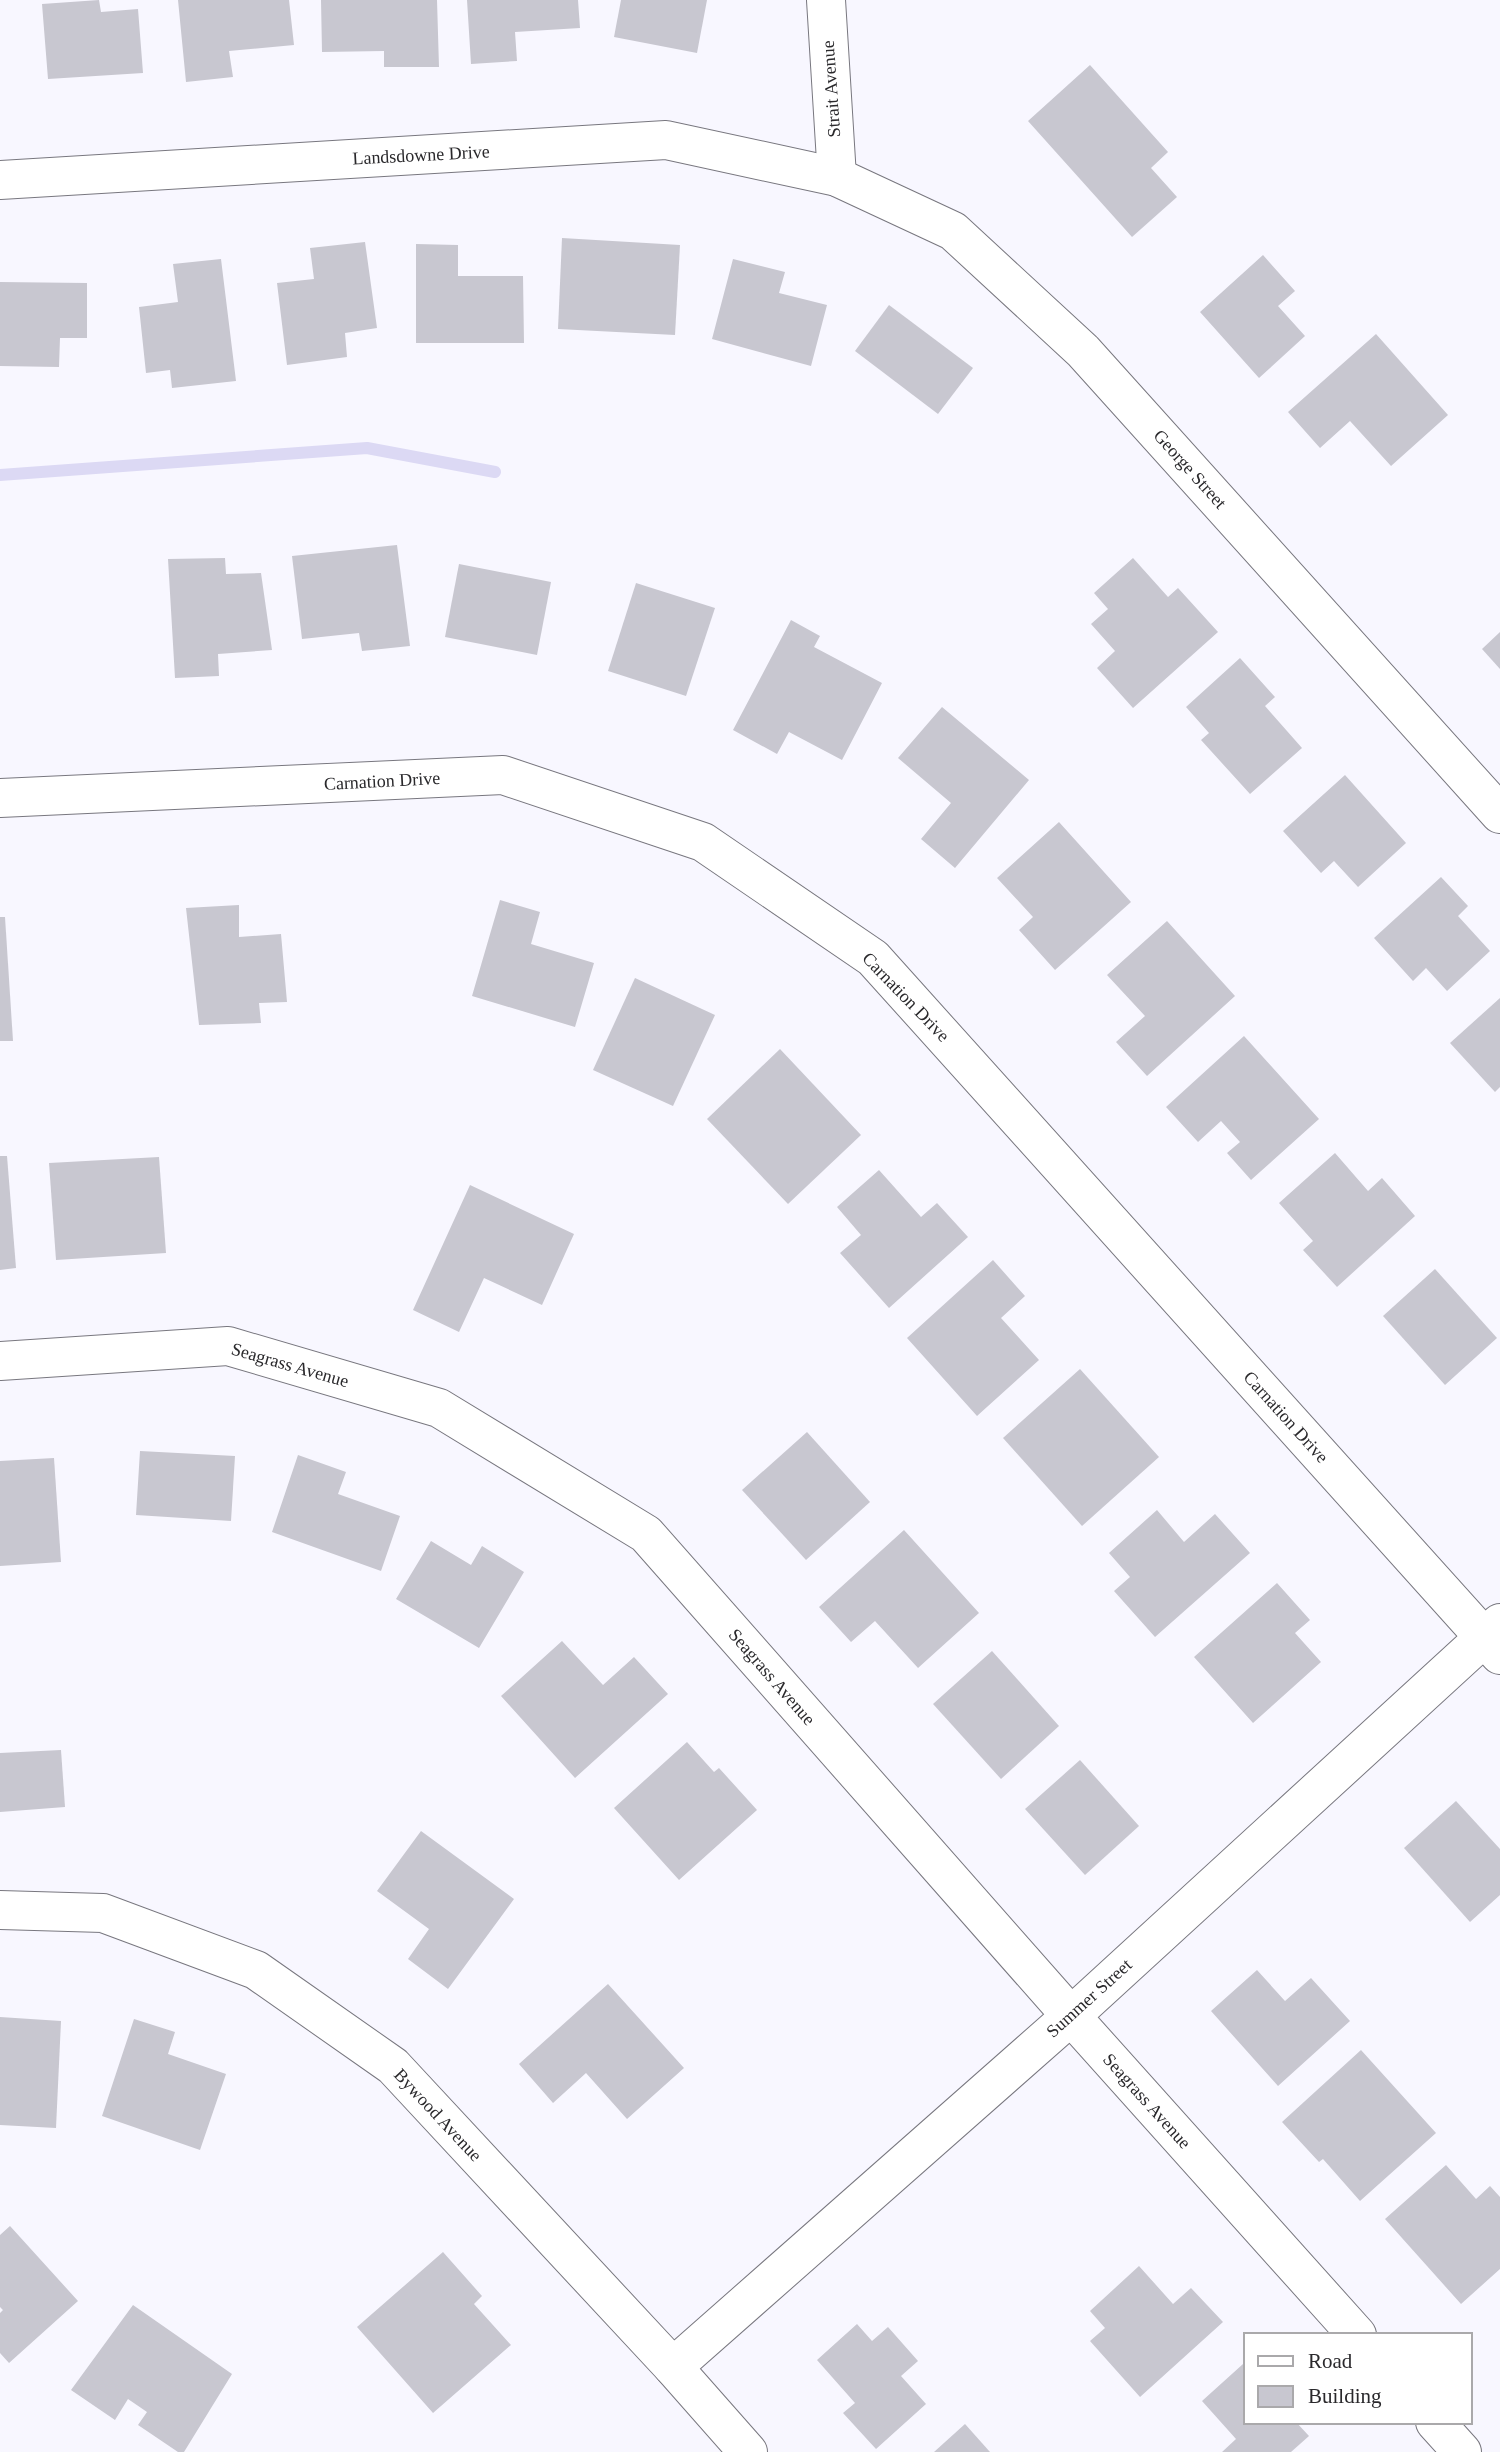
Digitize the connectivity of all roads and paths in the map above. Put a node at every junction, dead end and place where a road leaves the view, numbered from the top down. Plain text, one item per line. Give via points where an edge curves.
1 (825, 0) edge
2 (838, 177) junction
3 (0, 180) edge
4 (0, 798) edge
5 (1500, 814) edge
6 (0, 1361) edge
7 (1495, 1638) edge
8 (0, 1910) edge
9 (1071, 2016) junction
10 (1355, 2333) edge
11 (673, 2367) junction
12 (1438, 2424) edge
13 (748, 2452) edge
14 (1462, 2452) edge

1 - 2 street, Strait Avenue
2 - 3 street, Landsdowne Drive via 666,140
2 - 5 street, George Street via 953,231 1083,351
4 - 7 street, Carnation Drive via 503,775 703,842 873,958
6 - 9 street, Seagrass Avenue via 228,1346 439,1408 646,1534
7 - 9 street, Summer Street
8 - 11 street, Bywood Avenue via 103,1913 256,1970 393,2066
9 - 10 street, Seagrass Avenue
9 - 11 street, Summer Street
11 - 13 street, Bywood Avenue
12 - 14 street

